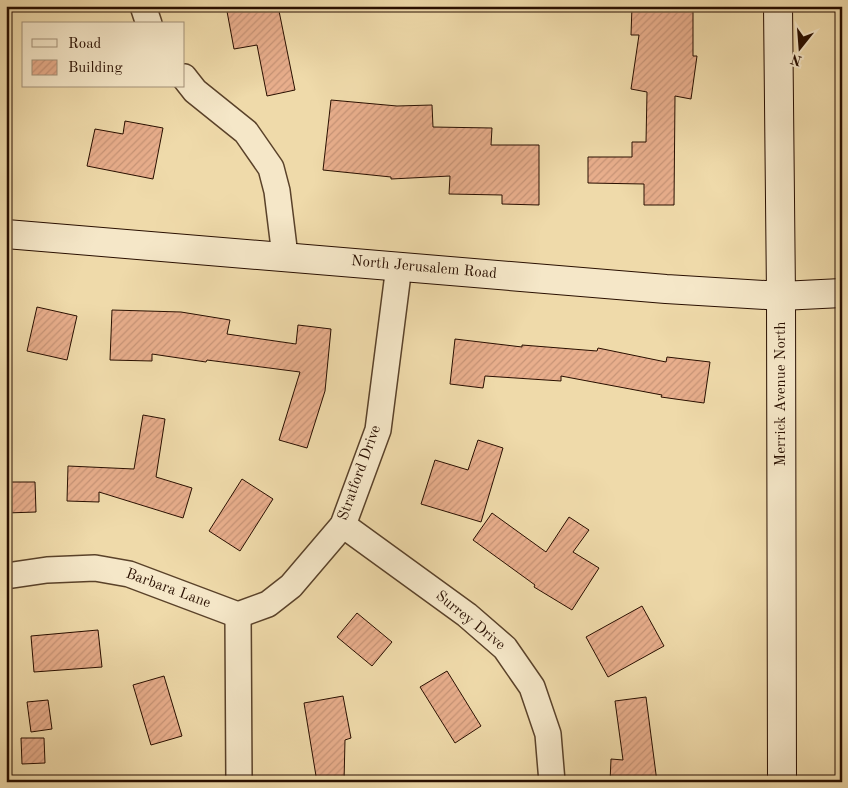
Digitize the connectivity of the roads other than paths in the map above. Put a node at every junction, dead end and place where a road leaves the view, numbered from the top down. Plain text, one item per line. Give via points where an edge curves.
1 (143, 6) edge
2 (778, 6) edge
3 (148, 22) edge
4 (185, 78) edge
5 (6, 234) edge
6 (284, 256) junction
7 (399, 266) junction
8 (842, 293) edge
9 (781, 296) junction
10 (343, 526) junction
11 (6, 576) edge
12 (238, 616) junction
13 (239, 782) edge
14 (552, 782) edge
15 (782, 782) edge

1 - 3 street
2 - 9 main road, Merrick Avenue North
4 - 6 street via 195,91 246,132 271,168 277,191
5 - 6 main road, North Jerusalem Road
6 - 7 main road, North Jerusalem Road
7 - 9 main road, North Jerusalem Road
7 - 10 street, Stratford Drive via 378,430
8 - 9 main road, North Jerusalem Road
9 - 15 main road, Merrick Avenue North
10 - 12 street, Stratford Drive via 291,586 268,604
10 - 14 street, Surrey Drive via 467,615 505,648 532,686 548,734
11 - 12 street, Barbara Lane via 47,570 103,569 129,574
12 - 13 street

